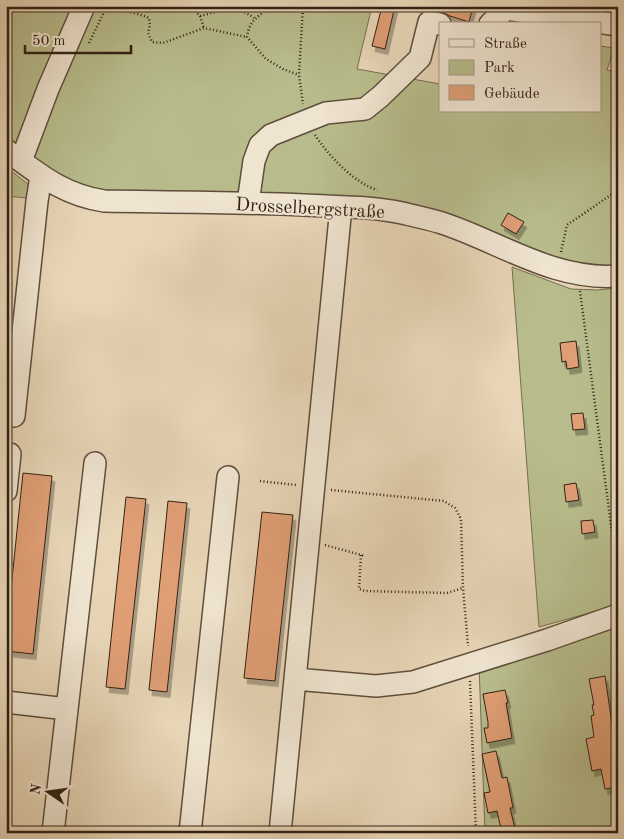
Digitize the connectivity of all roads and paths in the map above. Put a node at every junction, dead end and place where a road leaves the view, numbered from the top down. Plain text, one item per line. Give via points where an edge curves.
1 (84, 6) edge
2 (118, 6) edge
3 (190, 6) edge
4 (269, 6) edge
5 (303, 6) edge
6 (508, 8) edge
7 (200, 16) junction
8 (254, 18) junction
9 (492, 22) edge
10 (599, 22) edge
11 (602, 23) edge
12 (439, 24) edge
13 (618, 25) edge
14 (204, 28) junction
15 (247, 37) junction
16 (299, 75) junction
17 (307, 121) junction
18 (14, 156) edge
19 (41, 176) junction
20 (618, 190) edge
21 (378, 191) dead end
22 (248, 203) junction
23 (341, 207) junction
24 (557, 268) junction
25 (578, 274) junction
26 (618, 276) edge
27 (14, 416) dead end
28 (10, 454) dead end
29 (95, 463) dead end
30 (228, 477) dead end
31 (260, 481) dead end
32 (313, 486) junction
33 (6, 491) edge
34 (308, 540) junction
35 (618, 576) edge
36 (463, 588) junction
37 (618, 615) edge
38 (468, 664) junction
39 (295, 679) junction
40 (6, 702) edge
41 (67, 710) junction
42 (53, 833) edge
43 (190, 833) edge
44 (280, 833) edge
45 (476, 833) edge

1 - 18 street
2 - 14 path via 149,18 148,33 152,42 163,43
3 - 7 path
4 - 8 path
5 - 16 path
6 - 9 street
6 - 10 street
7 - 8 path via 237,10
7 - 14 path
8 - 15 path
11 - 13 street
12 - 17 street via 429,22 420,58 365,108 326,114
14 - 15 path
15 - 16 path via 266,59
16 - 17 path
17 - 21 path via 330,155 362,183
17 - 22 street via 271,135 260,145 254,161
18 - 19 street, Drosselbergstraße
19 - 22 street, Drosselbergstraße via 68,192 104,201
19 - 27 street
20 - 24 path via 567,225
22 - 23 street, Drosselbergstraße
23 - 24 street, Drosselbergstraße via 401,213 443,224
23 - 32 street
24 - 25 street, Drosselbergstraße
25 - 26 street, Drosselbergstraße
25 - 35 path
28 - 33 street
29 - 41 street
30 - 43 street
31 - 32 path
32 - 34 street
32 - 36 path via 325,490 444,501 455,508 461,519
34 - 36 path via 363,555 359,589 365,591 447,593
34 - 39 street
36 - 38 path
37 - 38 street
38 - 39 street via 414,682 376,686
38 - 45 path
39 - 44 street
40 - 41 street
41 - 42 street

